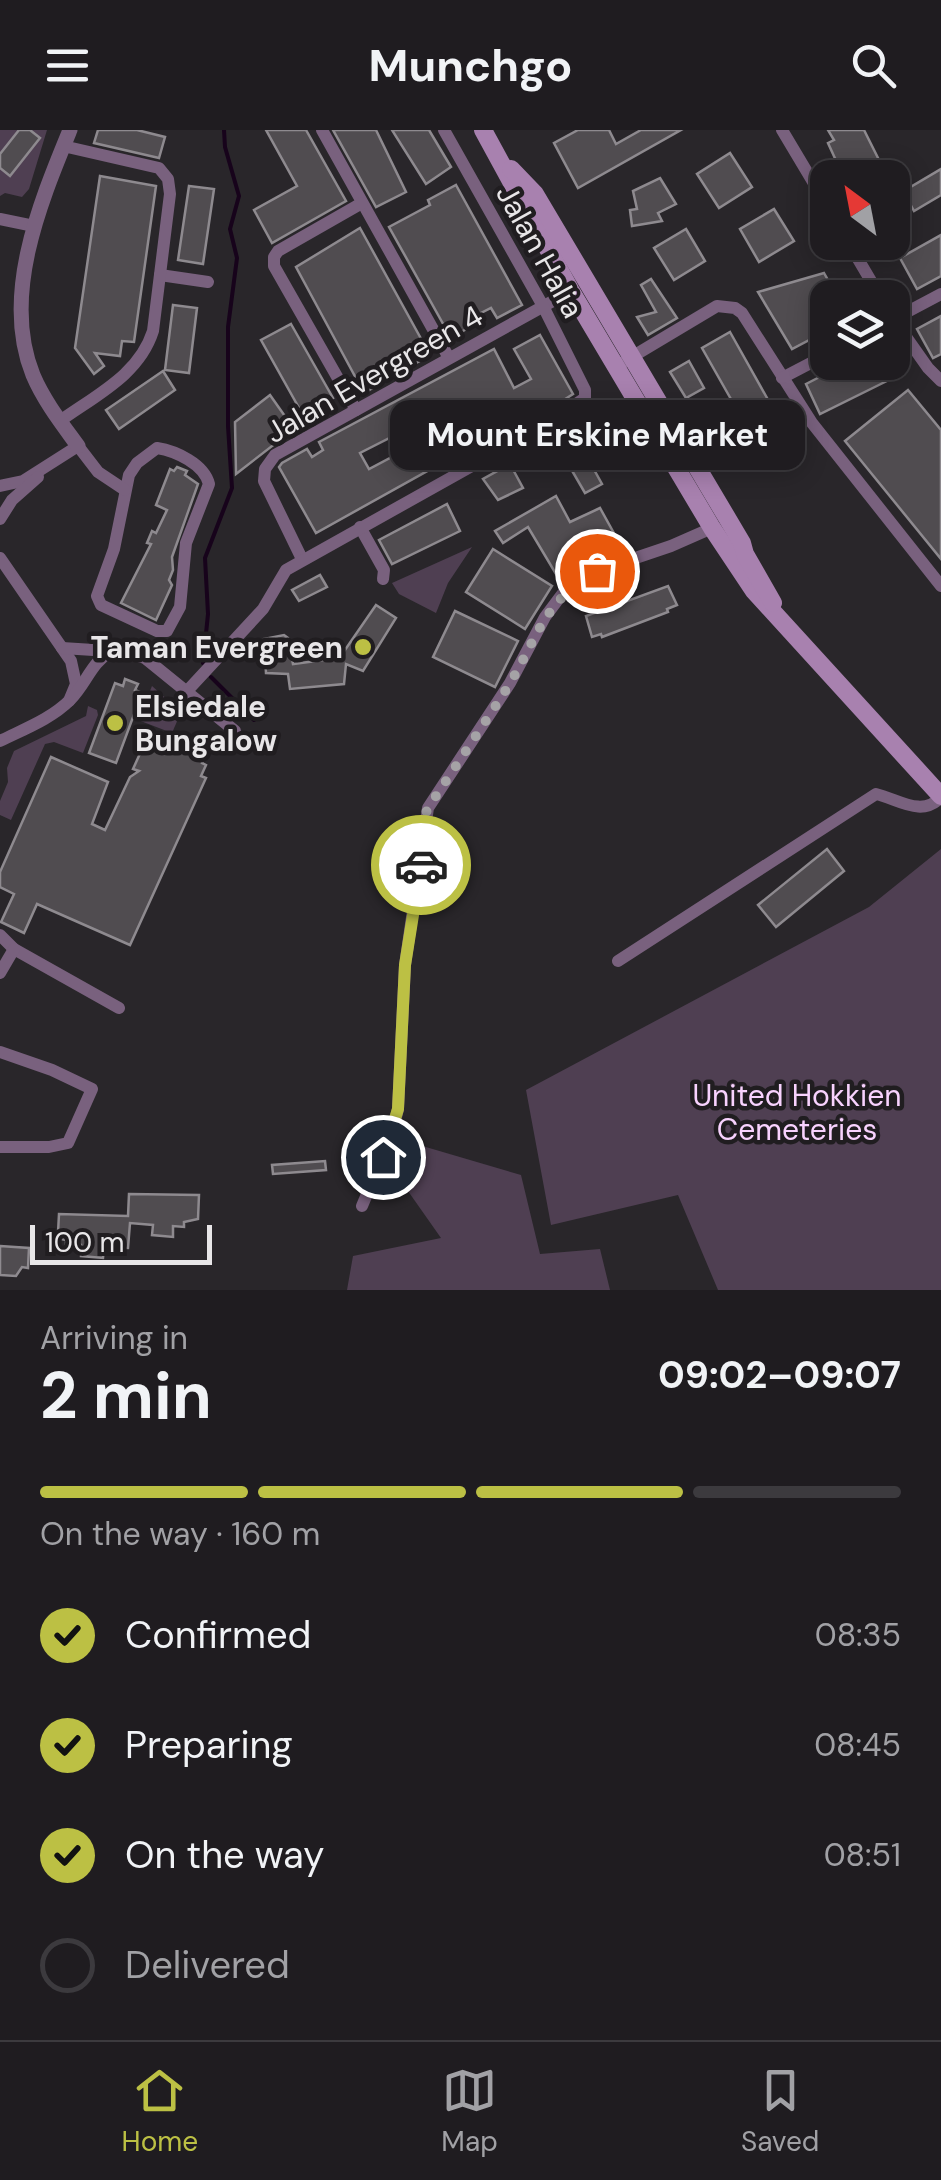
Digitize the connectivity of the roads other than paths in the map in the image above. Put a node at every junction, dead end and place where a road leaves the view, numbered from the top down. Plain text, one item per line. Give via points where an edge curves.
1 (322, 130) edge
2 (444, 130) edge
3 (483, 130) edge
4 (782, 130) edge
5 (66, 138) edge
6 (500, 158) junction
7 (810, 177) edge
8 (362, 203) junction
9 (0, 219) edge
10 (551, 222) junction
11 (34, 226) junction
12 (160, 275) junction
13 (208, 282) dead end
14 (571, 291) junction
15 (941, 294) edge
16 (543, 306) junction
17 (910, 310) edge
18 (612, 326) junction
19 (910, 343) edge
20 (449, 358) junction
21 (624, 362) junction
22 (810, 363) edge
23 (782, 378) junction
24 (941, 381) edge
25 (356, 410) junction
26 (60, 421) junction
27 (678, 434) junction
28 (78, 446) junction
29 (46, 467) junction
30 (0, 486) edge
31 (125, 490) junction
32 (0, 519) edge
33 (360, 527) junction
34 (712, 528) junction
35 (745, 554) junction
36 (0, 558) edge
37 (302, 558) junction
38 (382, 579) dead end
39 (941, 586) edge
40 (777, 613) junction
41 (62, 648) junction
42 (111, 652) junction
43 (188, 690) junction
44 (69, 701) junction
45 (236, 731) dead end
46 (0, 741) edge
47 (941, 797) edge
48 (0, 935) edge
49 (14, 949) junction
50 (618, 961) dead end
51 (0, 974) edge
52 (119, 1008) dead end
53 (0, 1052) edge
54 (0, 1146) edge
55 (362, 1206) dead end

1 - 8 street
2 - 16 street, Jalan Halia
3 - 6 main road
4 - 7 street
5 - 11 street
5 - 12 street via 164,173 170,194
6 - 10 main road
6 - 14 main road
8 - 20 street
8 - 25 street via 274,257
9 - 11 street
10 - 14 main road via 575,278
10 - 18 main road
11 - 26 street via 24,331 32,374
12 - 13 street
12 - 26 street via 153,331 141,358
14 - 16 street, Jalan Evergreen 4
14 - 18 main road via 583,294 601,322
14 - 21 main road
15 - 17 street
16 - 20 street, Jalan Evergreen 4
16 - 33 street, Jalan Halia via 585,398
18 - 21 main road
19 - 24 street
20 - 25 street, Jalan Evergreen 4
21 - 23 street via 717,306 735,308
21 - 27 main road
21 - 34 main road
22 - 23 street
23 - 39 street
25 - 37 street, Jalan Evergreen 4 via 275,455 265,469 264,481
26 - 28 street
27 - 34 main road via 682,457 712,508
27 - 35 main road
28 - 29 street
28 - 31 street via 98,472
29 - 30 street
29 - 32 street
31 - 31 street via 98,601 167,630 180,607 186,544 207,475 158,448 138,462
33 - 37 street
33 - 38 street
34 - 35 main road via 723,528
34 - 40 main road
34 - 55 street via 597,571 563,594 428,808 405,965 398,1109
35 - 40 main road
36 - 41 street
37 - 43 street via 281,574 264,609
40 - 47 main road
41 - 42 street
41 - 44 street via 76,676
42 - 43 street via 145,658
42 - 44 street
43 - 45 street
44 - 46 street
47 - 50 street via 924,807 876,794 864,800
48 - 49 street
49 - 51 street
49 - 52 street
53 - 54 street via 92,1089 68,1143

